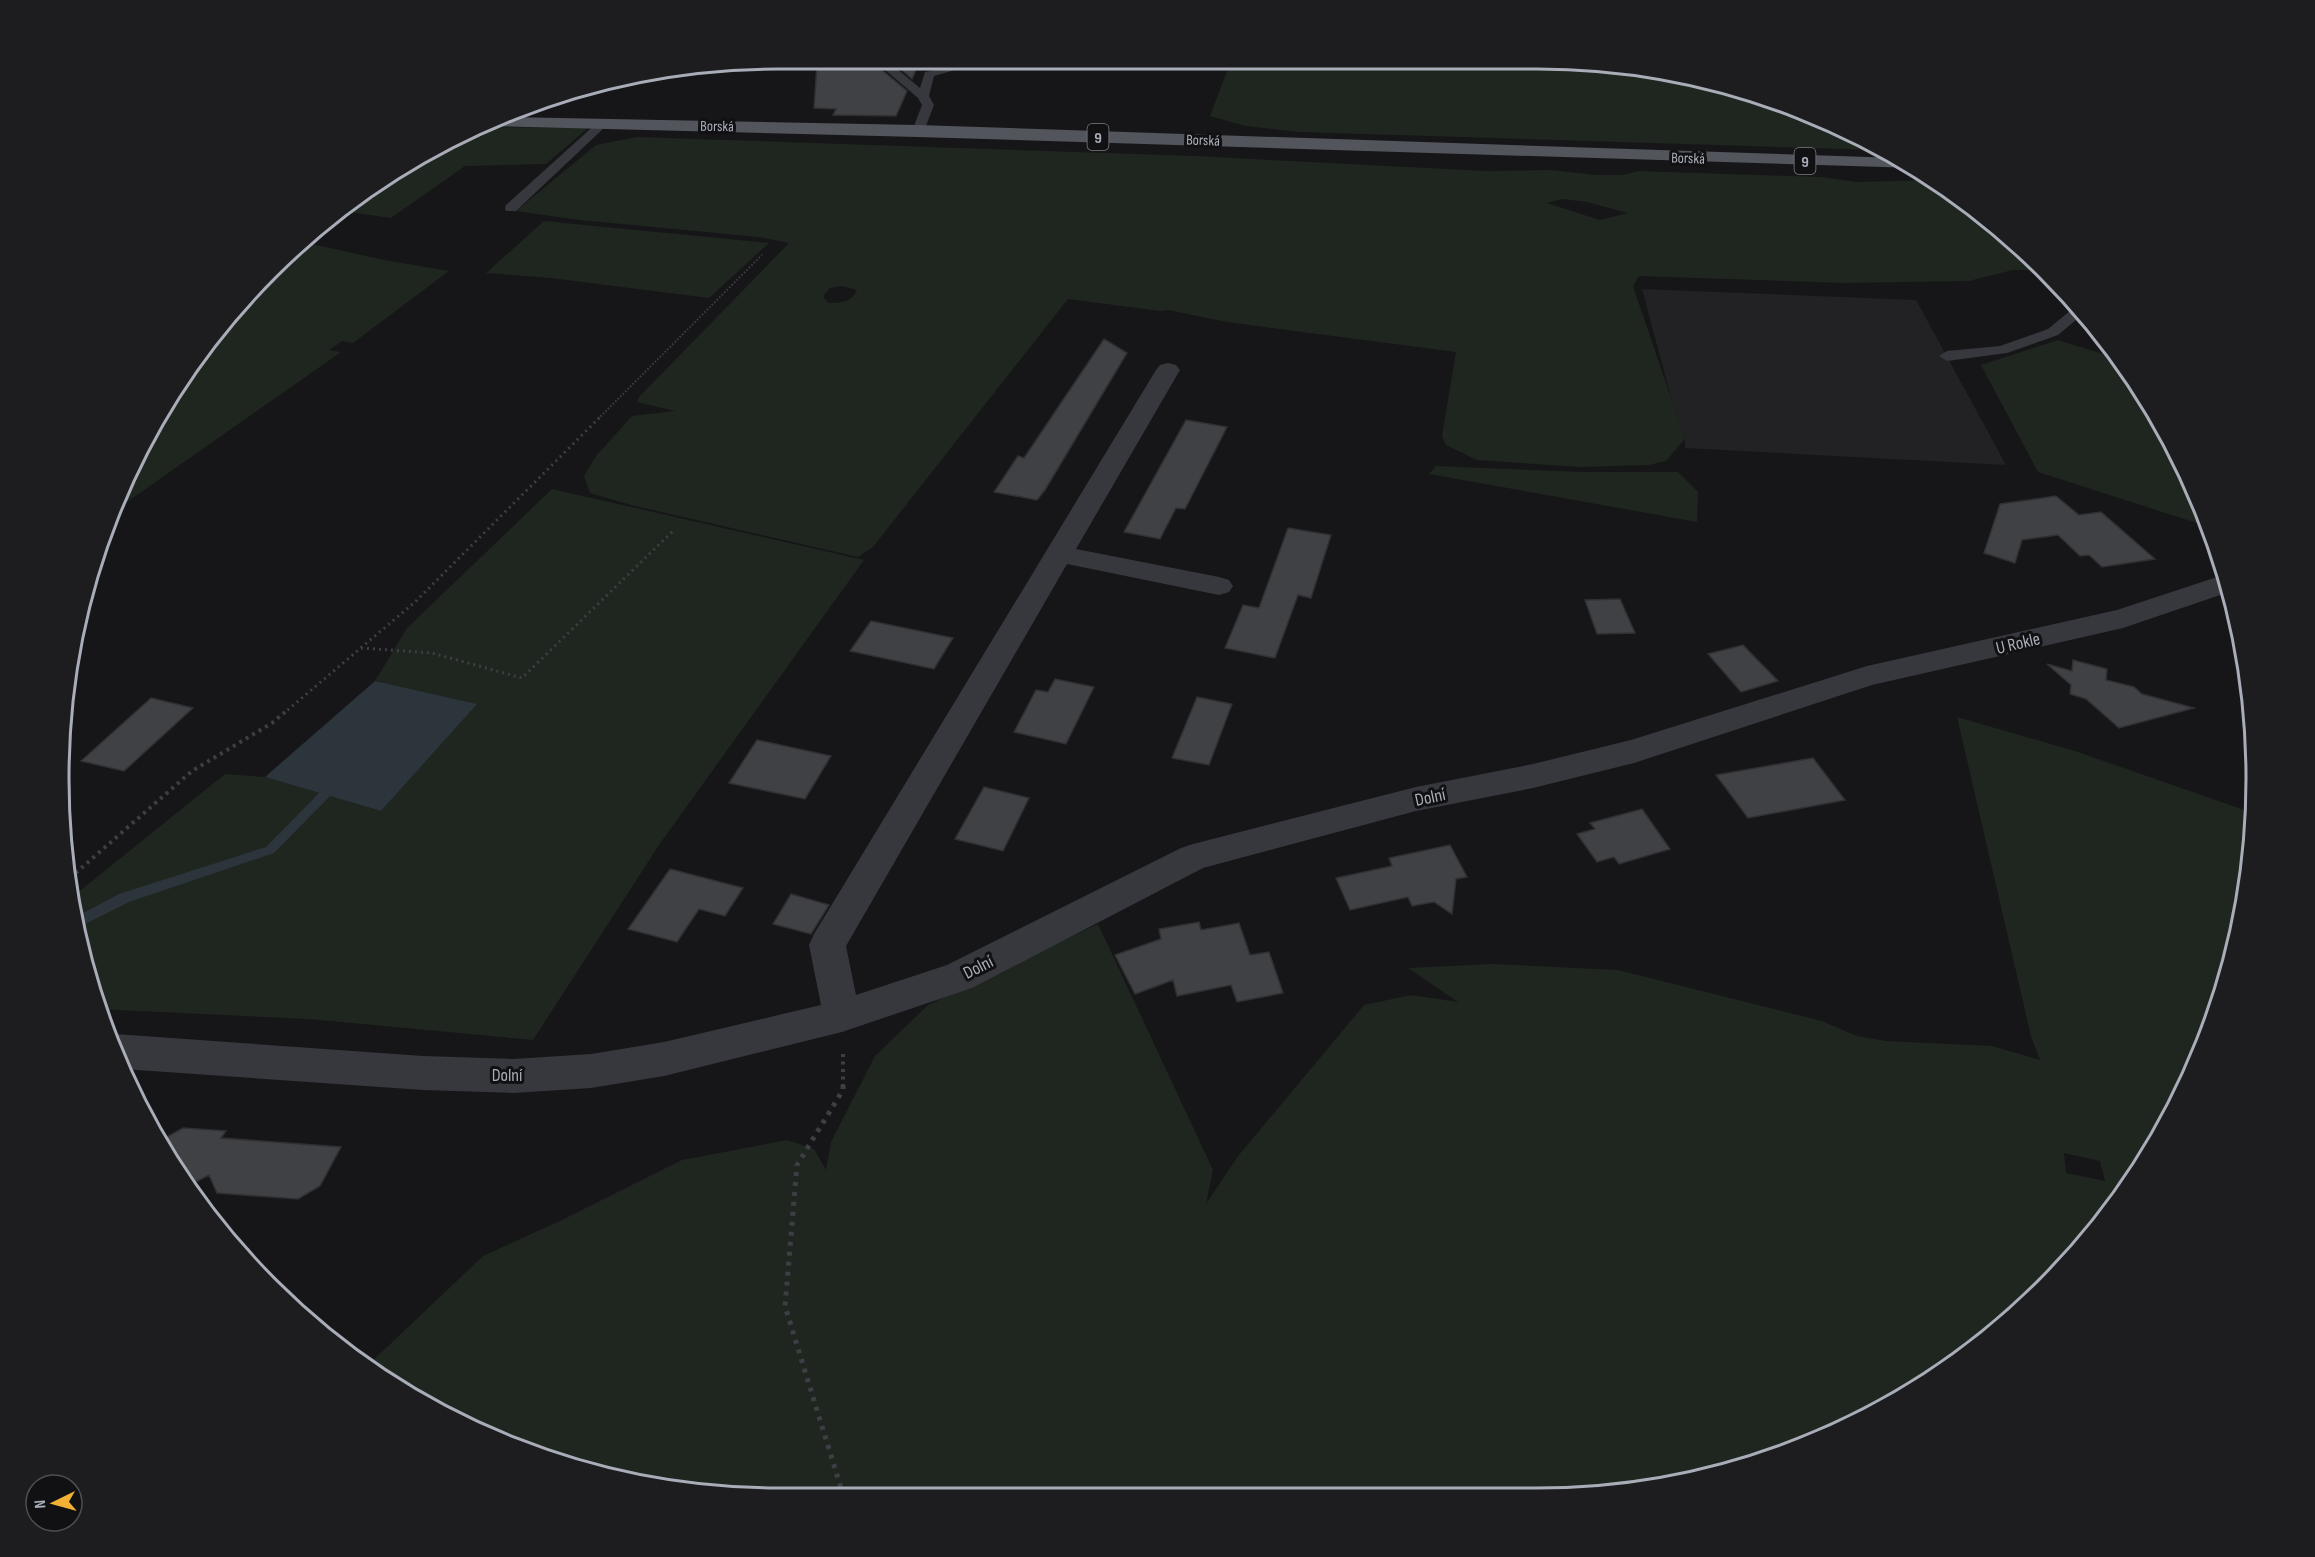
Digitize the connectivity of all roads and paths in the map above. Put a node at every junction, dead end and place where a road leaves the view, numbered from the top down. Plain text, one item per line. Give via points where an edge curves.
1 (890, 69) edge
2 (950, 69) edge
3 (922, 96) junction
4 (509, 122) edge
5 (602, 124) junction
6 (918, 130) junction
7 (1890, 163) edge
8 (511, 208) dead end
9 (762, 255) dead end
10 (2073, 315) edge
11 (1947, 356) dead end
12 (1168, 370) dead end
13 (674, 530) dead end
14 (1059, 554) junction
15 (2219, 585) edge
16 (1219, 586) dead end
17 (360, 648) junction
18 (1808, 694) joint
19 (75, 873) edge
20 (842, 1017) junction
21 (124, 1052) edge
22 (841, 1488) edge

1 - 3 lane
2 - 3 lane via 929,74
3 - 6 lane via 928,105
4 - 5 main road, Borská / 9
5 - 6 main road, Borská / 9
5 - 8 lane
6 - 7 main road, Borská / 9
9 - 17 path via 415,602
10 - 11 lane via 2053,332 2002,350
12 - 14 street
13 - 17 path via 522,678 432,653
14 - 16 street
14 - 20 street via 827,945
15 - 18 street, U Rokle via 2123,618 1866,676
17 - 19 path via 272,723 192,771
18 - 20 street, Dolní via 1634,751 1416,799 1193,857 959,977
20 - 21 street, Dolní via 664,1059 591,1071 514,1076
20 - 22 path via 843,1090 797,1165 785,1306

